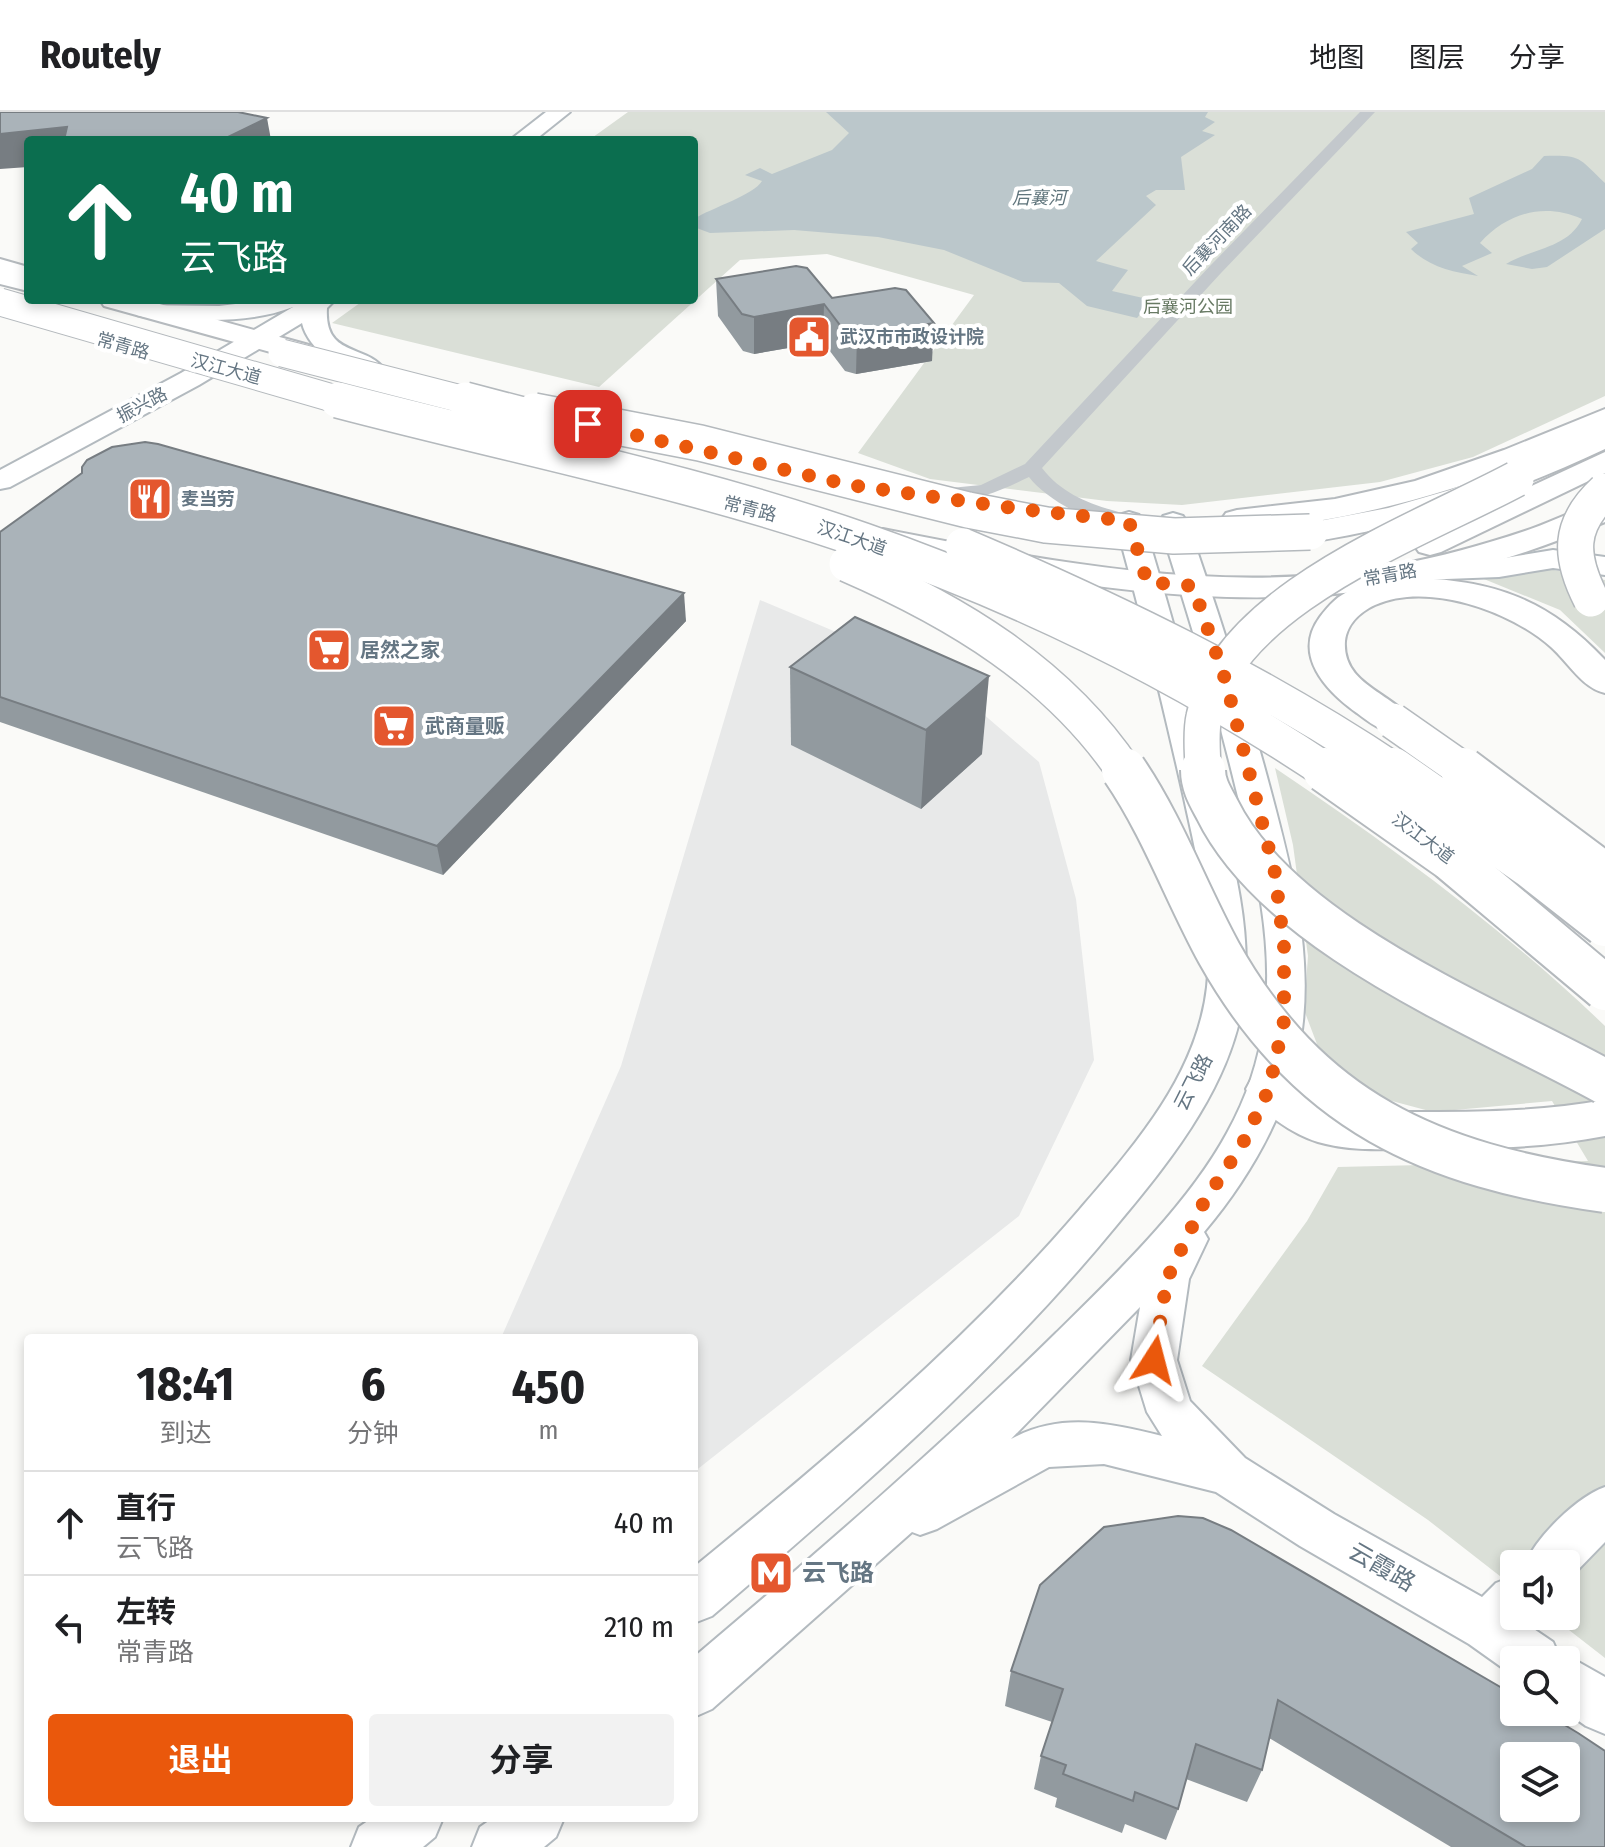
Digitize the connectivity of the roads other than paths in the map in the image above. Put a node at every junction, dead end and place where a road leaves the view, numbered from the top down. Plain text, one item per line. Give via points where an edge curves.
1 (523, 112) edge
2 (1368, 112) edge
3 (561, 123) edge
4 (530, 136) edge
5 (0, 267) edge
6 (24, 274) edge
7 (0, 276) edge
8 (24, 282) edge
9 (0, 302) edge
10 (102, 304) edge
11 (127, 304) edge
12 (288, 304) edge
13 (300, 304) edge
14 (307, 304) edge
15 (0, 309) edge
16 (146, 310) junction
17 (247, 338) junction
18 (194, 366) junction
19 (372, 370) junction
20 (464, 399) junction
21 (1605, 418) edge
22 (416, 420) junction
23 (1605, 437) edge
24 (27, 438) dead end
25 (1605, 461) edge
26 (1032, 468) junction
27 (1516, 479) junction
28 (0, 481) edge
29 (850, 485) junction
30 (1605, 491) edge
31 (1605, 511) edge
32 (1129, 521) junction
33 (1173, 522) junction
34 (1605, 566) edge
35 (1417, 571) junction
36 (1147, 582) junction
37 (1324, 585) junction
38 (1193, 586) junction
39 (1600, 609) edge
40 (1605, 682) edge
41 (1605, 876) edge
42 (1605, 924) edge
43 (1605, 988) edge
44 (1605, 1082) edge
45 (1269, 1089) junction
46 (1584, 1122) edge
47 (1605, 1190) edge
48 (1204, 1202) junction
49 (1228, 1473) junction
50 (1605, 1509) edge
51 (868, 1541) junction
52 (1564, 1550) edge
53 (698, 1596) edge
54 (1500, 1614) edge
55 (698, 1688) edge
56 (1580, 1691) edge
57 (1605, 1708) edge
58 (411, 1822) edge
59 (532, 1822) edge
60 (379, 1847) edge
61 (500, 1847) edge

1 - 3 street
2 - 26 street, 后襄河南路
3 - 4 street
5 - 6 main road
7 - 8 highway
9 - 22 highway, 汉江大道, bridge
10 - 20 highway, 汉江大道, bridge
11 - 16 main road
12 - 16 street via 212,313
13 - 17 street, 振兴路
14 - 19 street via 327,348
15 - 18 main road, 常青路
16 - 17 main road
17 - 18 street, 振兴路
17 - 19 main road
18 - 24 street, 振兴路
18 - 28 street, 振兴路
18 - 36 main road, 常青路 via 383,418 867,536
19 - 29 main road
20 - 27 highway, bridge via 700,443 968,510 1128,534 1266,536 1351,527 1430,509
20 - 42 highway, 汉江大道, bridge via 834,501 961,545 1090,600 1220,664 1353,742 1489,834
21 - 33 main road via 1495,466 1406,495 1293,515
22 - 43 highway, 汉江大道, bridge via 795,518 924,563 1067,624 1185,684 1318,764 1450,858
22 - 47 highway, bridge via 578,479 835,559 960,619 1049,684 1117,760 1160,826 1240,989 1304,1068 1365,1114 1440,1152 1522,1178
23 - 27 highway
25 - 37 main road via 1470,527
26 - 29 street via 986,490 956,495
26 - 32 street via 1065,500
27 - 44 highway, bridge via 1328,579 1263,624 1233,657 1207,705 1200,731 1202,771 1229,834 1292,904 1353,946
29 - 32 main road
30 - 39 highway, bridge via 1586,510 1574,538 1576,567
31 - 35 main road, 常青路
32 - 33 main road
32 - 36 street, 云飞路
33 - 38 street
34 - 35 street via 1553,559 1499,568
35 - 37 main road, 常青路
36 - 38 main road, 常青路
36 - 53 street, 云飞路 via 1175,681 1227,939 1225,989 1211,1047 1182,1107 1148,1157 1028,1299 927,1400
37 - 38 main road, 常青路
38 - 45 street via 1226,682 1275,873 1284,947 1284,1021
40 - 41 highway, bridge via 1546,624 1470,592 1386,591 1354,603 1328,632 1333,668 1354,693
45 - 46 highway via 1322,1125 1364,1131 1501,1130
45 - 48 street via 1242,1145
48 - 49 street via 1167,1279 1154,1360 1170,1412
48 - 51 street via 1121,1298 977,1442
49 - 51 street via 1104,1443 1043,1446
49 - 54 street, 云霞路 via 1317,1530
50 - 52 street
51 - 55 street
56 - 57 street
58 - 60 street
59 - 61 street

